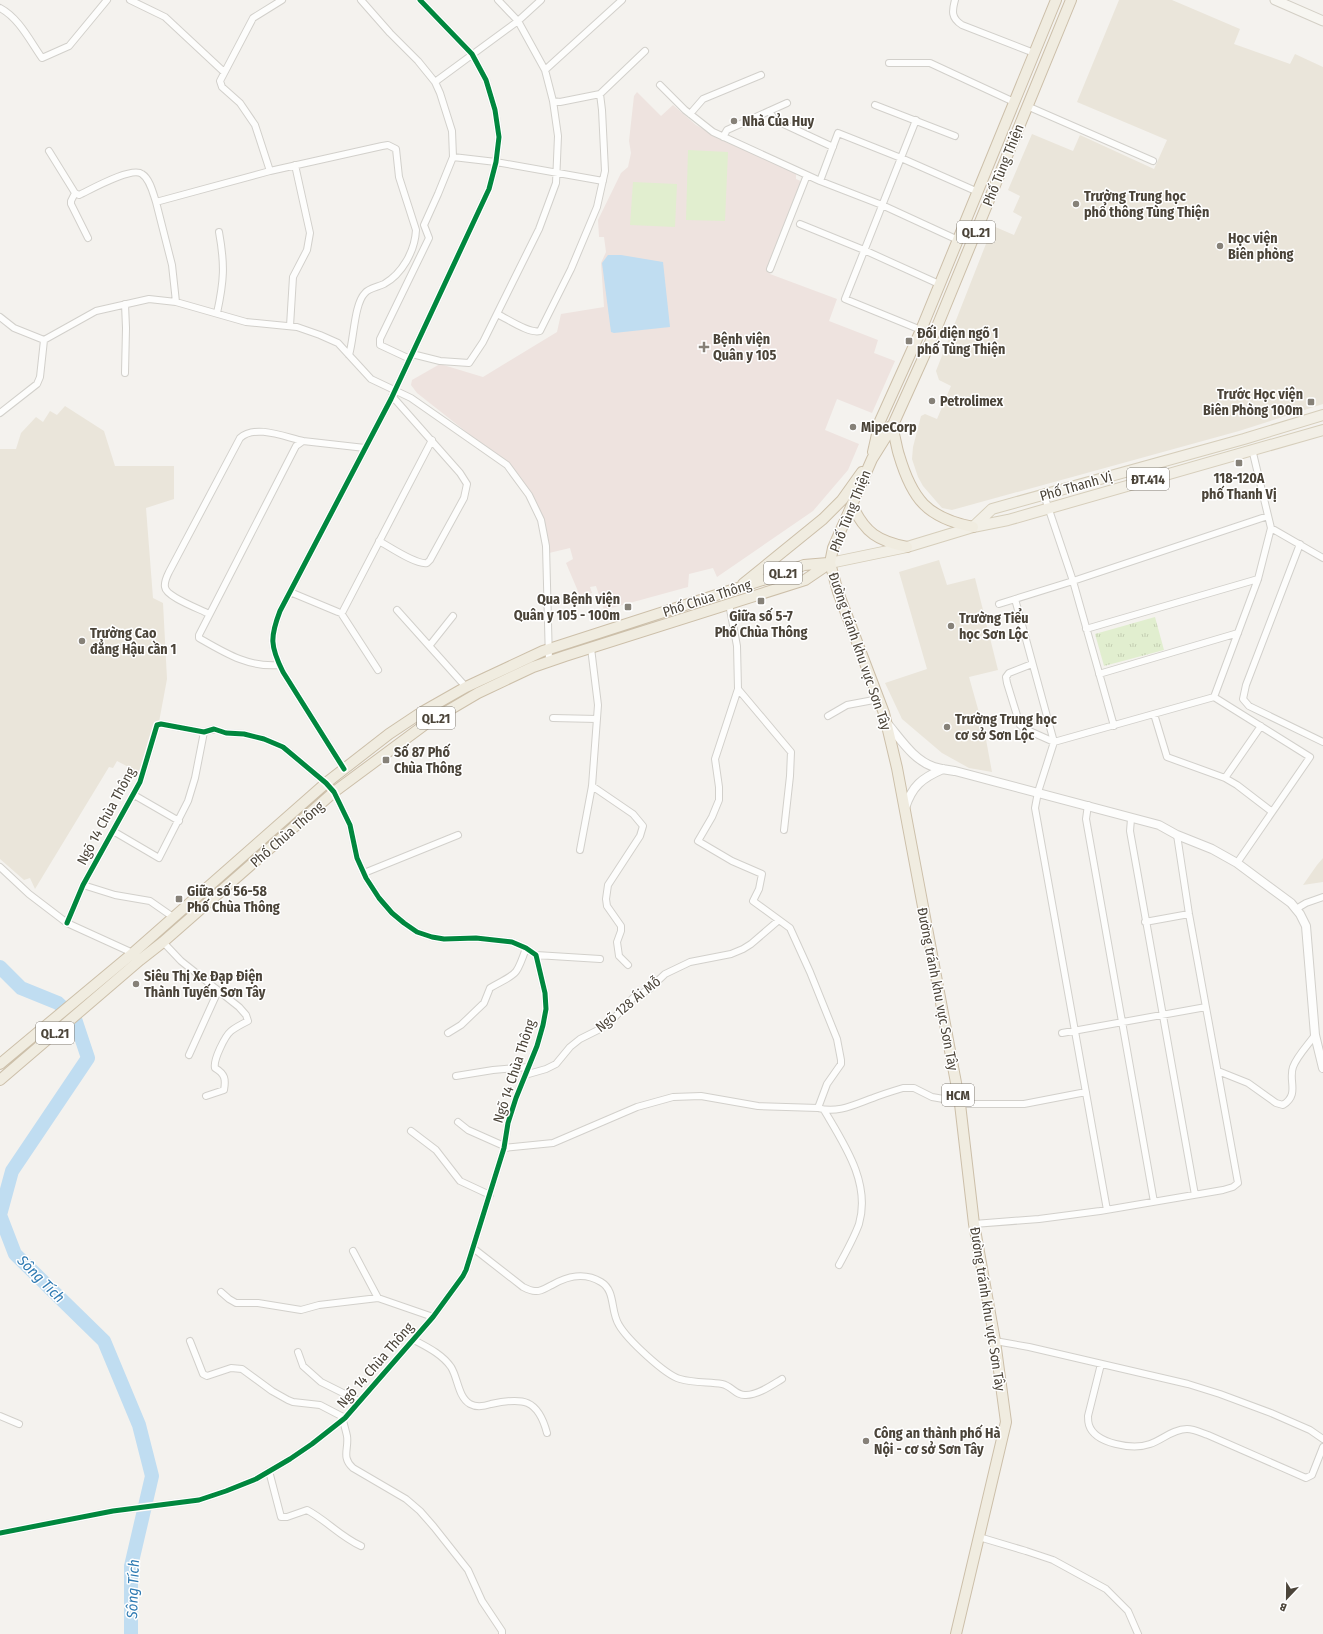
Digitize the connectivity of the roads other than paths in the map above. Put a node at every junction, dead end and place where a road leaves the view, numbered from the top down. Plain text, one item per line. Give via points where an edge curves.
1 (107, 0) edge
2 (130, 0) edge
3 (282, 0) edge
4 (361, 0) edge
5 (420, 0) edge
6 (498, 0) edge
7 (541, 0) edge
8 (622, 0) edge
9 (955, 0) edge
10 (1056, 0) edge
11 (1071, 0) edge
12 (1275, 0) edge
13 (0, 8) edge
14 (518, 21) junction
15 (1323, 21) edge
16 (645, 51) dead end
17 (1034, 53) junction
18 (472, 54) junction
19 (889, 63) dead end
20 (545, 70) junction
21 (224, 72) junction
22 (761, 75) dead end
23 (435, 82) junction
24 (660, 85) dead end
25 (600, 94) junction
26 (553, 101) junction
27 (1014, 102) junction
28 (787, 103) dead end
29 (875, 105) dead end
30 (1027, 106) junction
31 (769, 111) junction
32 (690, 114) junction
33 (916, 120) junction
34 (955, 136) dead end
35 (723, 137) junction
36 (833, 147) junction
37 (49, 151) dead end
38 (453, 158) junction
39 (901, 158) junction
40 (1153, 161) dead end
41 (496, 162) junction
42 (296, 165) junction
43 (270, 171) junction
44 (557, 172) junction
45 (807, 175) junction
46 (603, 180) junction
47 (820, 181) junction
48 (978, 192) junction
49 (75, 193) junction
50 (156, 202) junction
51 (882, 205) junction
52 (800, 224) dead end
53 (219, 232) dead end
54 (88, 238) dead end
55 (958, 240) junction
56 (864, 250) junction
57 (770, 269) dead end
58 (939, 284) junction
59 (176, 302) junction
60 (125, 304) junction
61 (217, 313) junction
62 (497, 314) junction
63 (0, 316) edge
64 (290, 326) junction
65 (921, 330) junction
66 (44, 340) junction
67 (349, 356) junction
68 (411, 356) junction
69 (125, 374) dead end
70 (393, 394) junction
71 (0, 413) edge
72 (1323, 415) edge
73 (880, 421) junction
74 (892, 427) junction
75 (1323, 430) edge
76 (1244, 438) junction
77 (303, 440) junction
78 (432, 440) junction
79 (365, 448) junction
80 (1252, 449) junction
81 (872, 459) junction
82 (1044, 494) junction
83 (852, 506) junction
84 (1048, 508) junction
85 (1268, 516) junction
86 (973, 527) junction
87 (1271, 528) junction
88 (379, 541) junction
89 (1300, 544) junction
90 (907, 547) junction
91 (1323, 558) edge
92 (830, 563) junction
93 (1258, 579) junction
94 (1073, 581) junction
95 (736, 588) junction
96 (290, 592) junction
97 (714, 595) junction
98 (1015, 599) junction
99 (729, 604) junction
100 (999, 604) dead end
101 (718, 607) junction
102 (397, 610) dead end
103 (340, 613) junction
104 (209, 614) junction
105 (453, 616) dead end
106 (1086, 628) junction
107 (1238, 633) junction
108 (430, 645) junction
109 (550, 648) junction
110 (591, 648) junction
111 (549, 661) junction
112 (1032, 664) junction
113 (280, 665) junction
114 (378, 670) dead end
115 (1099, 674) junction
116 (466, 687) junction
117 (738, 689) junction
118 (1214, 697) junction
119 (879, 699) junction
120 (422, 712) junction
121 (1154, 714) junction
122 (828, 716) dead end
123 (553, 718) dead end
124 (597, 719) junction
125 (886, 722) junction
126 (427, 723) junction
127 (1114, 726) junction
128 (1261, 726) junction
129 (204, 732) junction
130 (1323, 741) edge
131 (1054, 742) junction
132 (344, 769) junction
133 (943, 769) junction
134 (1225, 778) junction
135 (326, 783) junction
136 (592, 786) junction
137 (334, 792) junction
138 (1038, 792) junction
139 (134, 795) junction
140 (1088, 805) junction
141 (905, 809) junction
142 (1271, 811) junction
143 (1131, 819) junction
144 (179, 821) junction
145 (784, 830) dead end
146 (113, 831) junction
147 (458, 834) dead end
148 (1177, 835) junction
149 (580, 850) dead end
150 (1237, 863) junction
151 (0, 867) edge
152 (364, 873) junction
153 (83, 885) junction
154 (1323, 897) edge
155 (1296, 909) junction
156 (1189, 914) junction
157 (173, 917) junction
158 (779, 920) junction
159 (1145, 922) junction
160 (67, 923) junction
161 (163, 942) junction
162 (526, 948) junction
163 (536, 955) junction
164 (136, 956) junction
165 (600, 959) dead end
166 (628, 965) dead end
167 (104, 984) junction
168 (218, 991) junction
169 (1206, 1007) junction
170 (1162, 1014) junction
171 (1122, 1022) junction
172 (1075, 1030) junction
173 (448, 1033) dead end
174 (1062, 1033) dead end
175 (1315, 1035) junction
176 (189, 1055) dead end
177 (0, 1064) edge
178 (528, 1068) junction
179 (1323, 1068) edge
180 (1218, 1071) junction
181 (525, 1075) junction
182 (456, 1076) dead end
183 (1, 1079) edge
184 (1086, 1092) junction
185 (206, 1096) dead end
186 (960, 1104) junction
187 (821, 1109) junction
188 (458, 1122) dead end
189 (411, 1131) dead end
190 (504, 1147) junction
191 (1194, 1195) junction
192 (490, 1196) junction
193 (1154, 1202) junction
194 (1107, 1210) junction
195 (974, 1224) junction
196 (473, 1248) junction
197 (353, 1251) dead end
198 (839, 1265) dead end
199 (221, 1292) dead end
200 (378, 1298) junction
201 (433, 1317) junction
202 (414, 1340) junction
203 (190, 1341) dead end
204 (995, 1342) junction
205 (298, 1352) dead end
206 (1100, 1364) junction
207 (782, 1379) dead end
208 (358, 1401) junction
209 (0, 1416) edge
210 (344, 1419) junction
211 (19, 1424) dead end
212 (547, 1432) dead end
213 (1323, 1439) edge
214 (1323, 1447) edge
215 (269, 1471) junction
216 (0, 1533) edge
217 (978, 1537) junction
218 (361, 1546) dead end
219 (502, 1634) edge
220 (956, 1634) edge
221 (1138, 1634) edge

1 - 13 street via 69,46 42,58 15,20
2 - 21 street via 166,17
3 - 21 street via 253,18
4 - 23 street
5 - 18 street
6 - 14 street
7 - 14 street
8 - 20 street
9 - 17 street via 952,10 956,21
10 - 17 highway, Phố Tùng Thiện / QL.21
11 - 30 highway, Phố Tùng Thiện / QL.21
12 - 15 main road
14 - 18 street
14 - 20 street
16 - 25 street
17 - 27 highway, Phố Tùng Thiện / QL.21
18 - 23 street
18 - 41 street via 486,80 495,110 499,136
19 - 27 street via 930,63
20 - 26 street
21 - 43 street via 220,81 222,87 240,103 255,125
22 - 32 street via 703,99
23 - 38 street via 452,131
24 - 32 street
25 - 26 street via 560,102
25 - 46 street via 606,171
26 - 44 street via 558,136
27 - 48 highway, Phố Tùng Thiện / QL.21
28 - 31 street
29 - 33 street
30 - 40 street
30 - 74 highway, Phố Tùng Thiện / QL.21 via 934,334
31 - 35 street via 727,130
31 - 36 street via 775,120
32 - 35 street
33 - 34 street
33 - 39 street
35 - 45 street
36 - 39 street via 838,133
36 - 47 street
37 - 49 street
38 - 41 street
38 - 68 street via 424,225 429,238 380,339 380,345
39 - 48 street
39 - 51 street
41 - 44 street
41 - 68 street via 489,189
42 - 43 street
42 - 64 street via 310,233 307,250 293,278
42 - 67 street via 382,146 396,149 400,177 416,236 411,252 394,277 365,293 361,299
43 - 50 street
44 - 46 street
44 - 62 street via 556,184 539,229
45 - 47 street
45 - 57 street
46 - 62 street via 597,207 577,255 540,331 529,331
47 - 51 street
48 - 55 highway, Phố Tùng Thiện / QL.21
49 - 50 street via 79,195 137,172 145,176
49 - 54 street via 71,204
50 - 59 street via 172,265
51 - 55 street
51 - 56 street
52 - 56 street
53 - 61 street via 224,275
55 - 58 highway, Phố Tùng Thiện / QL.21
56 - 58 street
56 - 65 street via 845,299
58 - 65 highway, Phố Tùng Thiện / QL.21
59 - 60 street via 149,300
59 - 61 street
60 - 66 street via 96,311
60 - 69 street
61 - 64 street via 246,322
62 - 68 street via 469,363
63 - 66 street via 14,328
64 - 67 street via 320,334 338,343
65 - 73 highway, Phố Tùng Thiện / QL.21
66 - 71 street via 37,384
67 - 70 street via 371,379
68 - 70 street
70 - 78 street
70 - 79 street
70 - 109 street via 411,398 507,465 529,495 541,520 546,546
72 - 76 main road, Phố Thanh Vị
73 - 74 highway
73 - 81 highway, Phố Tùng Thiện / QL.21
74 - 81 highway, Phố Tùng Thiện / QL.21
74 - 86 highway via 899,456 917,498 938,516 955,524
75 - 80 main road, Phố Thanh Vị / ĐT.414
76 - 80 main road
76 - 82 main road, Phố Thanh Vị
77 - 79 street
77 - 104 street via 296,446
77 - 104 street via 259,432 240,438 165,584 165,589 171,596
78 - 88 street
78 - 88 street via 464,478 467,484 464,498 427,563 422,564
79 - 96 street
80 - 84 main road, Phố Thanh Vị / ĐT.414
80 - 85 street
81 - 83 highway, Phố Tùng Thiện / QL.21
81 - 95 highway via 842,500 823,519
82 - 84 street
82 - 86 main road, Phố Thanh Vị via 992,509
83 - 90 highway via 868,529 880,539
83 - 92 highway, Phố Tùng Thiện / QL.21 via 833,548
84 - 86 main road, Phố Thanh Vị / ĐT.414
84 - 94 street
85 - 87 street
85 - 94 street
86 - 90 main road, Phố Thanh Vị / ĐT.414
87 - 89 street
87 - 93 street
88 - 103 street via 347,606
89 - 91 street
89 - 130 street via 1246,685 1243,699 1249,706
90 - 92 main road, Phố Thanh Vị / ĐT.414
92 - 95 highway, Phố Chùa Thông / QL.21 via 804,565
92 - 99 highway, Phố Chùa Thông / QL.21 via 805,580
92 - 119 highway, Đường tránh khu vực Sơn Tây / HCM via 838,592
93 - 106 street
93 - 107 street
94 - 98 street
94 - 106 street
95 - 97 highway, Phố Chùa Thông / QL.21
96 - 103 street
96 - 113 street via 274,627 272,647
97 - 101 highway
97 - 109 highway, Phố Chùa Thông / QL.21
98 - 100 street
98 - 112 street
99 - 101 highway, Phố Chùa Thông / QL.21
99 - 117 street via 736,646
101 - 110 highway, Phố Chùa Thông / QL.21
102 - 108 street
103 - 114 street
104 - 113 street via 198,635 199,638 220,651 256,665
105 - 108 street
106 - 115 street
107 - 115 street
107 - 118 street
108 - 116 street
109 - 111 street
109 - 116 highway, Phố Chùa Thông / QL.21
110 - 111 highway, Phố Chùa Thông / QL.21
110 - 124 street via 598,705
111 - 126 highway, Phố Chùa Thông / QL.21 via 478,693
112 - 131 street
112 - 131 street via 1009,673 1006,677 1007,683 1020,725
113 - 132 street
115 - 127 street
116 - 120 highway, Phố Chùa Thông / QL.21
117 - 145 street via 791,752
117 - 158 street via 715,759 720,786 719,800 698,841 732,861 762,874 753,901
118 - 121 street
118 - 128 street
119 - 122 street via 846,705
119 - 125 highway, Đường tránh khu vực Sơn Tây / HCM
120 - 126 highway
120 - 132 highway, Phố Chùa Thông / QL.21
121 - 127 street
121 - 134 street via 1167,757
123 - 124 street
124 - 136 street
125 - 133 street via 919,759
125 - 141 highway, Đường tránh khu vực Sơn Tây / HCM
126 - 137 highway, Phố Chùa Thông / QL.21
127 - 131 street
128 - 134 street
128 - 142 street via 1310,757
129 - 135 street, Ngõ 14 Chùa Thông via 214,729 277,744
129 - 139 street, Ngõ 14 Chùa Thông via 158,725
129 - 144 street, Ngõ 14 Chùa Thông via 195,778
131 - 138 street
132 - 135 highway, Phố Chùa Thông / QL.21
133 - 138 street
133 - 141 street via 918,784 910,795
134 - 142 street via 1237,784
135 - 137 street, Ngõ 14 Chùa Thông
135 - 157 highway, Phố Chùa Thông / QL.21
136 - 149 street
136 - 166 street via 633,814 643,826 640,836 608,885 606,899 607,906 621,929 617,942 619,956
137 - 152 street, Ngõ 14 Chùa Thông via 350,825 357,858
137 - 161 highway, Phố Chùa Thông / QL.21
138 - 140 street
138 - 172 street via 1035,808
139 - 144 street, Ngõ 14 Chùa Thông
139 - 146 street, Ngõ 14 Chùa Thông
140 - 143 street
140 - 171 street via 1086,819
141 - 186 highway, Đường tránh khu vực Sơn Tây / HCM
142 - 150 street
143 - 148 street via 1159,825
143 - 159 street via 1130,831
144 - 146 street, Ngõ 14 Chùa Thông via 160,858
146 - 153 street, Ngõ 14 Chùa Thông
147 - 152 street
148 - 150 street via 1212,849
148 - 156 street
150 - 155 street
151 - 160 street via 29,894
152 - 162 street, Ngõ 14 Chùa Thông via 379,898 392,913 418,932 444,939 476,938 512,942
153 - 157 street via 115,895 150,901
153 - 160 street, Ngõ 14 Chùa Thông
154 - 155 street
155 - 175 street via 1306,926
156 - 159 street
156 - 169 street
157 - 164 highway, Phố Chùa Thông / QL.21
158 - 181 street, Ngõ 128 Ái Mỗ via 743,949 690,962 665,974 648,990 633,998 602,1028 570,1047 556,1064
158 - 187 street via 790,928 837,1039 841,1064 827,1084
159 - 170 street
160 - 164 street
161 - 164 highway, Phố Chùa Thông / QL.21
161 - 168 street via 181,961
162 - 163 street, Ngõ 14 Chùa Thông
162 - 173 street via 516,972 490,988 484,1003
163 - 165 street
163 - 178 street, Ngõ 14 Chùa Thông via 546,993 546,1009 537,1046
164 - 167 highway, Phố Chùa Thông / QL.21
167 - 177 highway, Phố Chùa Thông / QL.21
167 - 183 highway, Phố Chùa Thông / QL.21
168 - 176 street
168 - 185 street via 239,1007 248,1021 231,1031 216,1058 215,1068 223,1072 226,1081 224,1090
169 - 170 street
169 - 180 street
170 - 171 street
170 - 191 street
171 - 172 street
171 - 193 street
172 - 174 street
172 - 184 street
175 - 179 street
175 - 180 street via 1294,1065 1293,1091 1283,1105 1276,1103 1248,1083
178 - 181 street, Ngõ 14 Chùa Thông
178 - 182 street
180 - 191 street via 1238,1183 1223,1190
181 - 190 street, Ngõ 14 Chùa Thông via 508,1123
184 - 186 street via 1024,1104
184 - 194 street
186 - 187 street via 932,1097 910,1087 834,1110
186 - 195 highway, Đường tránh khu vực Sơn Tây / HCM
187 - 190 street via 758,1106 701,1096 673,1097 637,1107 553,1143
187 - 198 street via 851,1159 861,1188 859,1223
188 - 190 street via 468,1130
189 - 192 street via 436,1150 460,1181
190 - 192 street, Ngõ 14 Chùa Thông
191 - 193 street
192 - 196 street, Ngõ 14 Chùa Thông
193 - 194 street
194 - 195 street
195 - 204 highway, Đường tránh khu vực Sơn Tây / HCM
196 - 201 street, Ngõ 14 Chùa Thông via 462,1276
196 - 207 street via 530,1290 540,1290 578,1276 600,1281 610,1291 619,1325 646,1354 675,1377 724,1384 737,1394 746,1395 756,1393
197 - 200 street
199 - 200 street via 236,1303 258,1303 301,1310 319,1305
200 - 201 street
201 - 202 street, Ngõ 14 Chùa Thông
202 - 208 street, Ngõ 14 Chùa Thông
202 - 212 street via 446,1362 463,1397 469,1403 479,1406 509,1401 528,1403 540,1412
203 - 210 street via 203,1374 207,1376 236,1367 288,1400 320,1405
204 - 206 street via 1029,1347
204 - 217 highway, Đường tránh khu vực Sơn Tây / HCM via 1006,1422
205 - 208 street via 303,1366 321,1382
206 - 213 street via 1220,1394 1310,1430
206 - 214 street via 1088,1424 1092,1431 1104,1440 1141,1446 1149,1445 1180,1430 1193,1430 1306,1478 1312,1475
208 - 210 street, Ngõ 14 Chùa Thông
209 - 211 street
210 - 215 street, Ngõ 14 Chùa Thông via 312,1444
210 - 219 street via 348,1464 406,1499 434,1526 468,1570 482,1601
215 - 216 street, Ngõ 14 Chùa Thông via 256,1479 199,1500 112,1511
215 - 218 street via 281,1517 307,1510 351,1542
217 - 220 highway, Đường tránh khu vực Sơn Tây / HCM
217 - 221 street via 1053,1560 1106,1589 1128,1611

